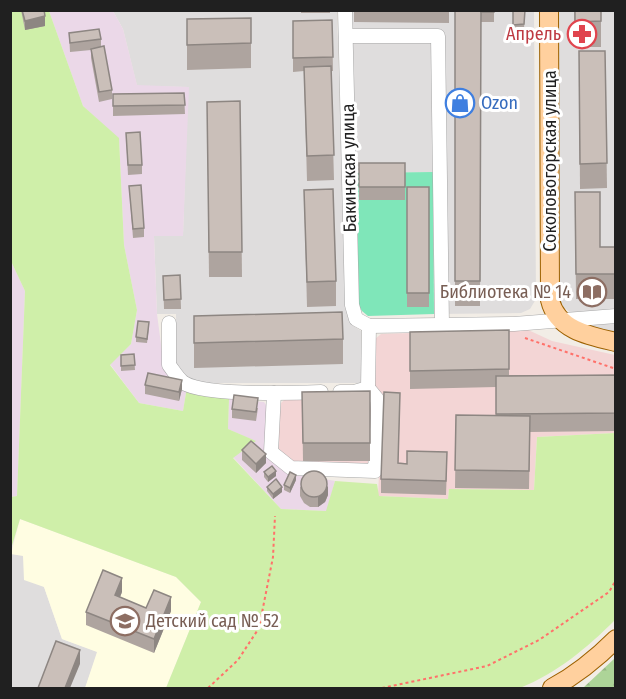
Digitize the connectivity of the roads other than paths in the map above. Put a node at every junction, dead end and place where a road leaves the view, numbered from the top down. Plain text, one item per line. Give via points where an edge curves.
1 (345, 10) edge
2 (549, 10) edge
3 (346, 36) junction
4 (556, 316) junction
5 (615, 316) edge
6 (169, 323) dead end
7 (365, 325) junction
8 (442, 325) junction
9 (615, 342) edge
10 (368, 388) junction
11 (274, 393) junction
12 (615, 639) edge
13 (552, 688) edge

1 - 3 street, Бакинская улица
2 - 4 main road, Соколовогорская улица via 550,300
3 - 7 street, Бакинская улица via 352,305 356,319
3 - 8 street via 438,36
4 - 5 street
4 - 8 street via 514,324
4 - 9 main road via 585,335
6 - 11 street via 169,365 184,383 206,390
7 - 8 street
7 - 10 street, Бакинская улица
10 - 11 street via 354,392
10 - 11 street via 377,399 378,410 375,471 291,468 272,452
12 - 13 main road via 599,656

